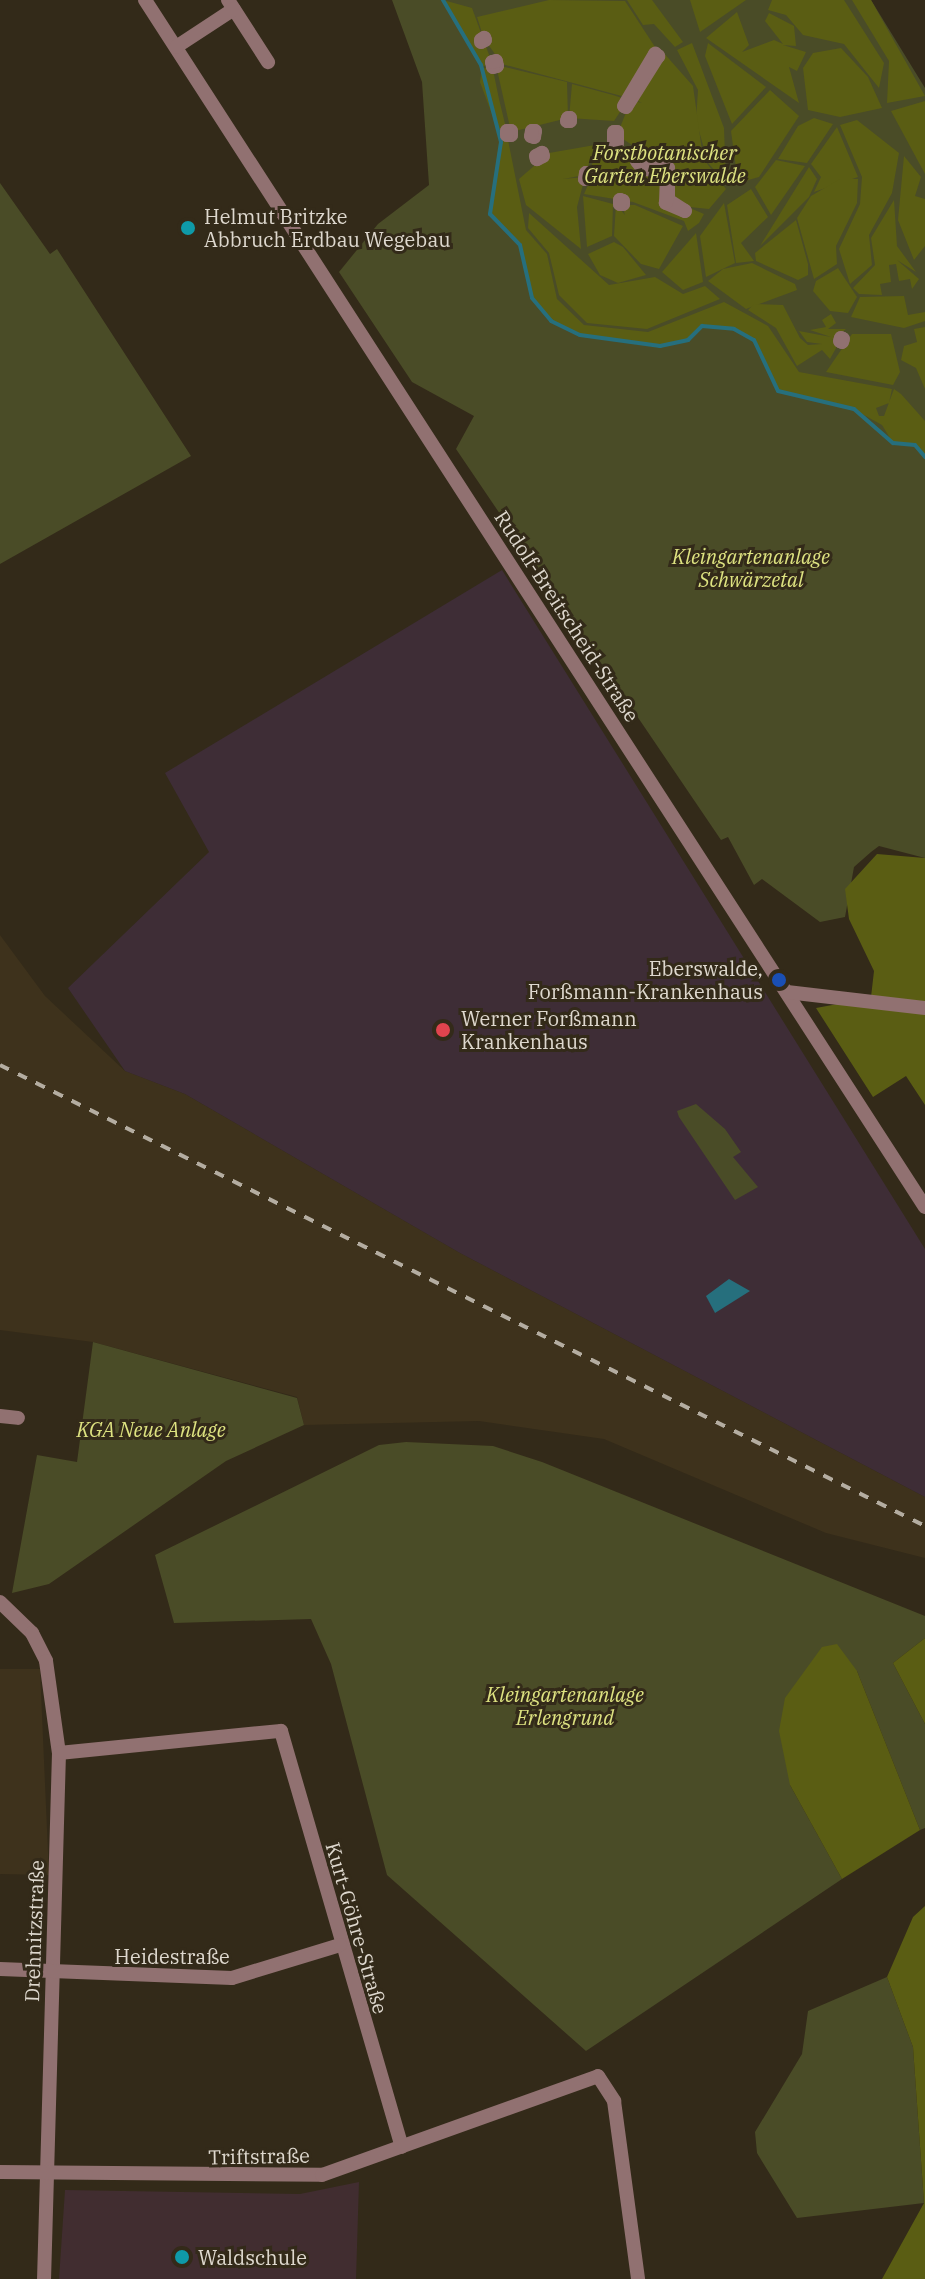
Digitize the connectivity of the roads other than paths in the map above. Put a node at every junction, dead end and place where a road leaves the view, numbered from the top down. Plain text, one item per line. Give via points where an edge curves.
1 (145, 0) edge
2 (231, 5) edge
3 (176, 47) junction
4 (268, 62) dead end
5 (685, 211) joint
6 (787, 992) junction
7 (925, 1008) edge
8 (925, 1207) edge
9 (0, 1416) edge
10 (18, 1418) dead end
11 (0, 1602) edge
12 (59, 1753) junction
13 (340, 1945) junction
14 (0, 1969) edge
15 (52, 1976) junction
16 (402, 2147) junction
17 (0, 2172) edge
18 (46, 2173) junction
19 (44, 2279) edge
20 (638, 2279) edge

1 - 3 street, Rudolf-Breitscheid-Straße
2 - 3 street
2 - 4 street
3 - 6 street, Rudolf-Breitscheid-Straße
5 - 5 street via 665,202 667,171 643,169 637,161 668,168 668,202
6 - 7 street
6 - 8 street, Rudolf-Breitscheid-Straße
9 - 10 street
11 - 12 street, Drehnitzstraße via 32,1633 46,1661
12 - 13 street, Kurt-Göhre-Straße via 281,1731
12 - 15 street, Drehnitzstraße
13 - 15 street, Heidestraße via 232,1978
13 - 16 street, Kurt-Göhre-Straße
14 - 15 street, Heidestraße
15 - 18 street, Drehnitzstraße
16 - 18 street, Triftstraße via 322,2175 265,2180
16 - 20 street, Triftstraße via 598,2076 614,2101
17 - 18 street, Triftstraße
18 - 19 street, Drehnitzstraße

